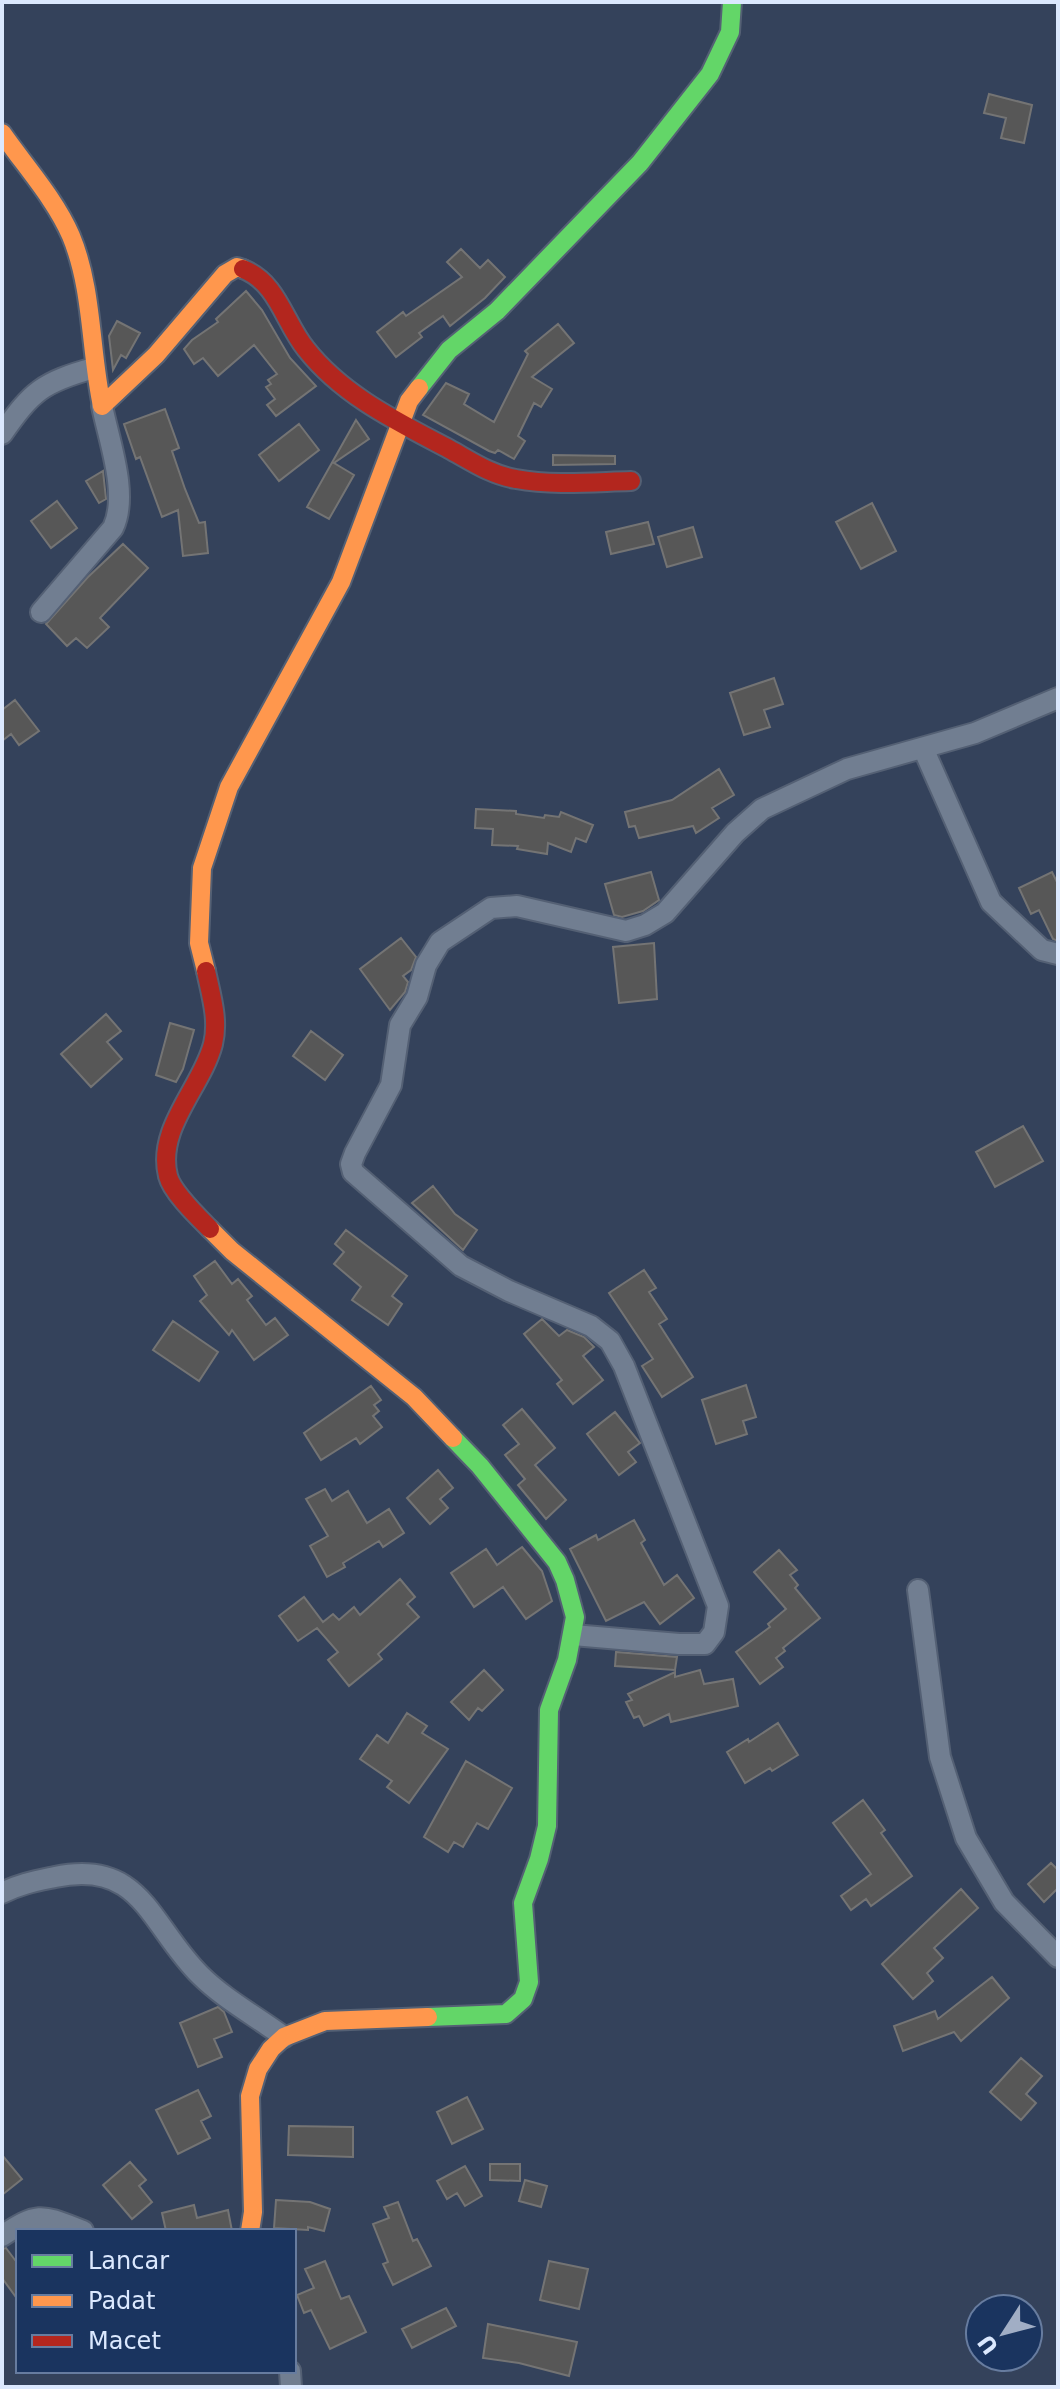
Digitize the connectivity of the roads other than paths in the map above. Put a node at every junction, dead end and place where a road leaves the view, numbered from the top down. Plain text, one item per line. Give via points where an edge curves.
1 (732, 2) edge
2 (2, 133) edge
3 (94, 368) junction
4 (102, 406) junction
5 (401, 424) junction
6 (2, 434) edge
7 (631, 481) dead end
8 (41, 612) dead end
9 (1058, 698) edge
10 (923, 748) junction
11 (1058, 954) edge
12 (918, 1590) dead end
13 (573, 1635) junction
14 (2, 1893) edge
15 (1058, 1957) edge
16 (284, 2037) junction
17 (78, 2229) edge
18 (250, 2229) edge
19 (2, 2236) edge

1 - 5 street via 730,32 693,96 640,163 497,311 449,350 409,401
2 - 3 street via 72,239 89,308
3 - 4 street
3 - 6 street via 36,391
4 - 5 street via 237,267 264,282 304,347 343,387
4 - 8 street via 120,496 118,518
5 - 7 street via 513,479
5 - 13 street via 341,582 229,787 202,868 199,943 215,1012 214,1042 175,1123 166,1153 168,1178 232,1251 414,1397 480,1466 557,1562 575,1617
9 - 10 street
10 - 11 street via 991,902 1042,950
10 - 13 street via 847,769 762,809 665,913 645,925 626,931 517,906 491,908 440,942 400,1025 391,1085 355,1153 353,1172 461,1266 591,1326 610,1341 718,1606 714,1632 705,1644
12 - 15 street via 940,1757 966,1838 1004,1902
13 - 16 street via 549,1710 547,1826 523,1903 529,1982 523,1999 506,2014 325,2021
14 - 16 street via 80,1872 125,1884 203,1978
16 - 18 street via 258,2069 250,2096
17 - 19 street via 33,2217

